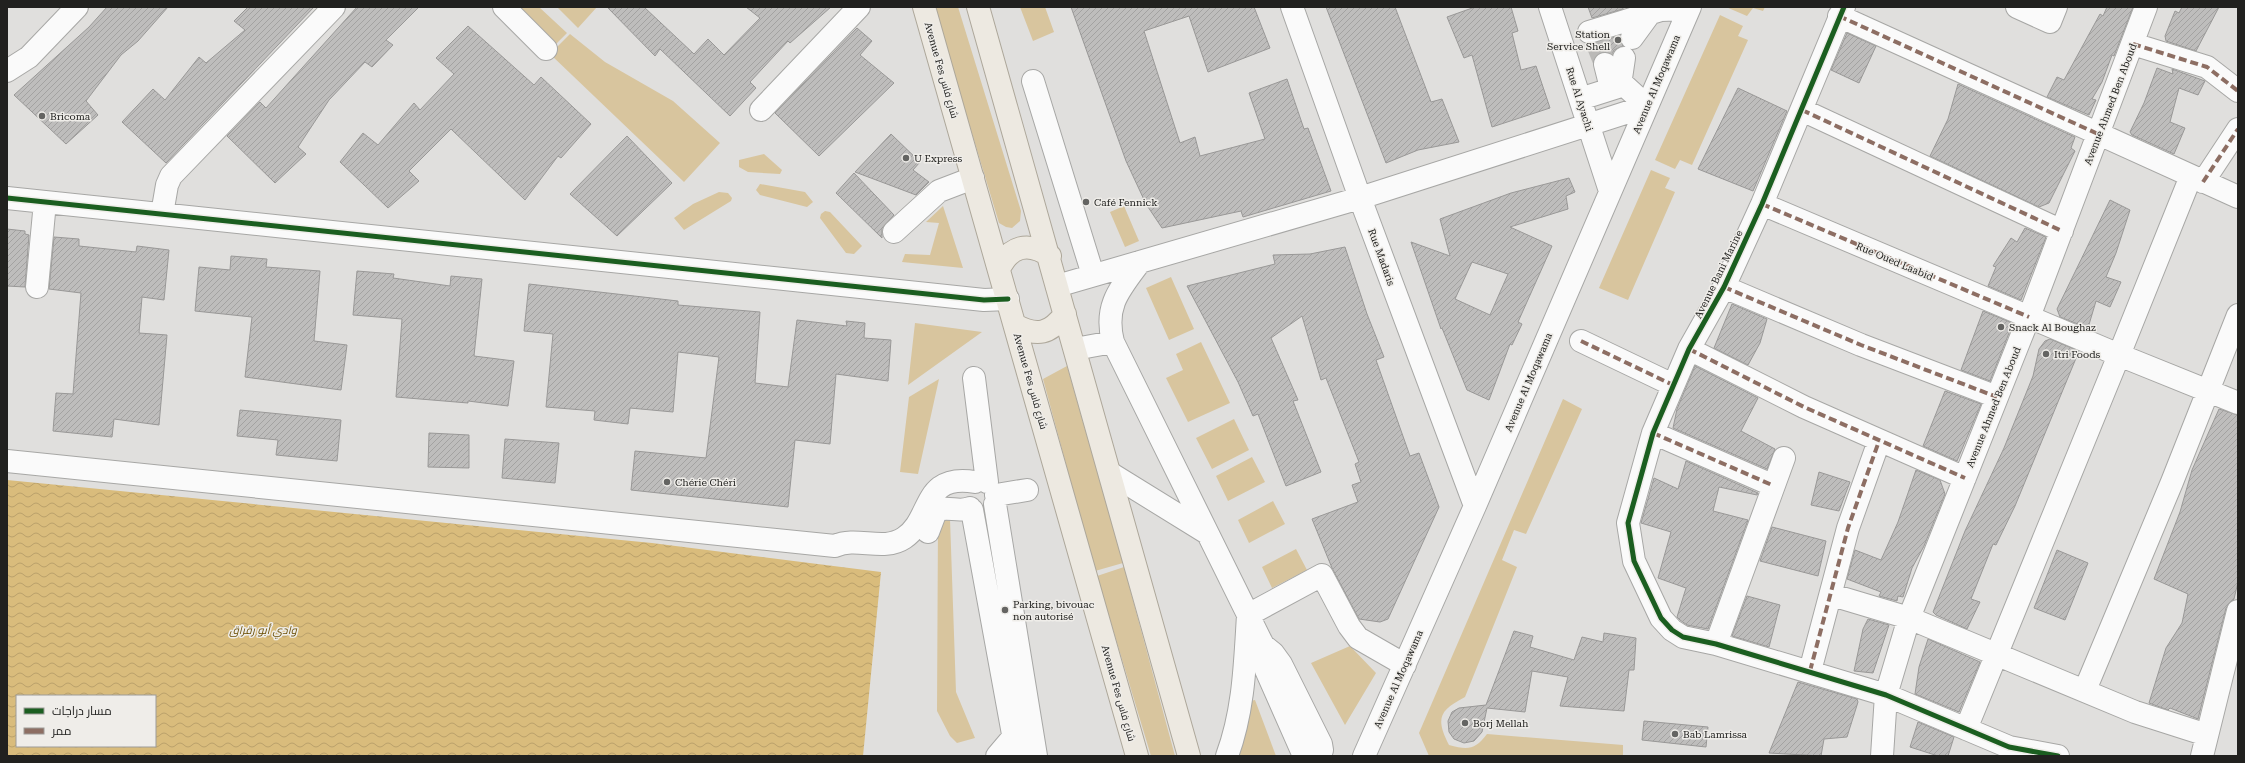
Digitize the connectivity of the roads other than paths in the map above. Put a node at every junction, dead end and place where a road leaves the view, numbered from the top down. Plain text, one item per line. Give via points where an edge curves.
1 (77, 7) edge
2 (334, 7) edge
3 (504, 7) edge
4 (859, 7) edge
5 (924, 7) edge
6 (978, 7) edge
7 (1292, 7) edge
8 (2017, 7) edge
9 (2056, 7) edge
10 (2146, 7) edge
11 (1689, 8) edge
12 (1651, 12) junction
13 (1842, 12) edge
14 (1553, 17) edge
15 (2133, 44) junction
16 (546, 49) dead end
17 (7, 71) edge
18 (1033, 81) dead end
19 (1616, 86) junction
20 (2238, 91) edge
21 (1580, 99) junction
22 (1647, 106) junction
23 (761, 110) dead end
24 (1802, 110) junction
25 (1589, 126) junction
26 (2238, 128) edge
27 (2098, 134) junction
28 (973, 178) junction
29 (2197, 179) junction
30 (1610, 191) junction
31 (2238, 197) edge
32 (7, 198) edge
33 (1360, 198) junction
34 (45, 202) junction
35 (1762, 204) junction
36 (162, 214) junction
37 (2062, 231) junction
38 (894, 232) dead end
39 (1050, 256) junction
40 (1140, 262) junction
41 (999, 269) junction
42 (1093, 275) junction
43 (1057, 286) junction
44 (37, 287) dead end
45 (1724, 287) junction
46 (1008, 300) junction
47 (1065, 314) junction
48 (2238, 315) edge
49 (2029, 317) junction
50 (1015, 325) junction
51 (1581, 341) dead end
52 (1113, 342) junction
53 (1075, 349) junction
54 (1689, 349) junction
55 (2119, 355) junction
56 (974, 378) dead end
57 (1673, 385) junction
58 (2208, 392) junction
59 (1997, 397) junction
60 (2238, 403) edge
61 (1653, 433) junction
62 (1879, 441) junction
63 (1784, 458) dead end
64 (7, 461) edge
65 (1110, 473) junction
66 (1965, 478) junction
67 (1772, 485) junction
68 (1027, 490) dead end
69 (988, 491) junction
70 (1475, 506) junction
71 (971, 509) junction
72 (1207, 533) junction
73 (835, 546) junction
74 (1832, 595) junction
75 (2238, 611) edge
76 (1248, 615) junction
77 (1909, 618) junction
78 (1716, 644) junction
79 (1263, 645) junction
80 (1995, 654) junction
81 (1405, 665) junction
82 (1810, 672) junction
83 (2085, 690) junction
84 (1886, 695) junction
85 (1966, 729) junction
86 (2207, 735) junction
87 (1015, 746) edge
88 (997, 756) edge
89 (1036, 756) edge
90 (1137, 756) edge
91 (1189, 756) edge
92 (1227, 756) edge
93 (1304, 756) edge
94 (1320, 756) edge
95 (1364, 756) edge
96 (1882, 756) edge
97 (2058, 756) edge
98 (2202, 756) edge

1 - 17 street via 29,58
2 - 36 street via 171,176
3 - 16 street
4 - 23 street
5 - 28 main road, Avenue Fes شارع فاس
6 - 39 main road
7 - 33 street, Rue Madaris
8 - 9 street via 2050,22
10 - 15 street, Avenue Ahmed Ben Aboud
11 - 12 street via 1669,8
11 - 22 street, Avenue Al Moqawama
12 - 14 street via 1592,35 1580,26
12 - 19 street via 1621,53
13 - 24 street, Avenue Bani Marine
13 - 27 street
14 - 21 street, Rue Al Ayachi
15 - 20 street via 2207,67
15 - 27 street, Avenue Ahmed Ben Aboud
18 - 42 street
19 - 21 street
19 - 22 street via 1626,86
21 - 25 street, Rue Al Ayachi
22 - 25 street
22 - 30 street, Avenue Al Moqawama
24 - 35 street, Avenue Bani Marine
24 - 37 street
25 - 30 street, Rue Al Ayachi
25 - 33 street
26 - 29 street
27 - 29 street
27 - 37 street, Avenue Ahmed Ben Aboud
28 - 38 street via 939,191
28 - 41 main road, Avenue Fes شارع فاس
29 - 31 street
29 - 55 street
30 - 70 street, Avenue Al Moqawama
32 - 34 street
33 - 40 street
33 - 70 street, Rue Madaris
34 - 36 street
34 - 44 street
35 - 45 street, Avenue Bani Marine
35 - 49 street, Rue Oued Laabid
36 - 46 street via 984,300
37 - 49 street, Avenue Ahmed Ben Aboud
39 - 41 main road via 1039,249 1026,247 1014,250 1005,258
39 - 43 main road
40 - 42 street
40 - 52 street via 1115,296 1111,307 1109,319
41 - 46 main road, Avenue Fes شارع فاس
42 - 43 street
43 - 47 main road
45 - 54 street, Avenue Bani Marine
45 - 59 street via 1861,345
46 - 50 main road, Avenue Fes شارع فاس
47 - 50 main road via 1056,326 1043,332 1028,332
47 - 53 main road
48 - 58 street
49 - 55 street, Rue Oued Laabid
49 - 59 street, Avenue Ahmed Ben Aboud
50 - 90 main road, Avenue Fes شارع فاس
51 - 57 street
52 - 53 street
52 - 72 street
53 - 65 main road
54 - 57 street, Avenue Bani Marine
54 - 62 street via 1797,404
55 - 58 street, Rue Oued Laabid
55 - 80 street
56 - 69 street
57 - 61 street, Avenue Bani Marine
58 - 60 street, Rue Oued Laabid
58 - 83 street
59 - 66 street, Avenue Ahmed Ben Aboud
61 - 67 street
61 - 78 street, Avenue Bani Marine via 1628,523 1630,547 1640,577 1661,618 1683,637
62 - 66 street
62 - 74 street via 1848,528
63 - 67 street
64 - 73 street
65 - 72 street
65 - 91 main road
66 - 77 street, Avenue Ahmed Ben Aboud
67 - 78 street
68 - 69 street
69 - 71 street via 987,511 977,512
69 - 71 street via 967,489 966,504
69 - 73 street via 955,481 937,490 927,502 914,528 897,542 882,544 848,541
69 - 89 street
70 - 81 street, Avenue Al Moqawama
71 - 73 street via 960,511 944,508 936,511 923,541 915,548 895,557 852,554
71 - 87 street
72 - 76 street
74 - 77 street
74 - 82 street
75 - 86 street
76 - 79 street
76 - 81 street via 1322,575 1358,638
76 - 92 street via 1241,700
77 - 80 street
77 - 84 street, Avenue Ahmed Ben Aboud
78 - 82 street, Avenue Bani Marine
79 - 93 street via 1266,670
79 - 94 street via 1281,664 1321,744
80 - 83 street
80 - 85 street
81 - 95 street, Avenue Al Moqawama
82 - 84 street, Avenue Bani Marine
83 - 86 street via 2135,712
84 - 85 street, Avenue Bani Marine
84 - 96 street, Avenue Ahmed Ben Aboud
85 - 97 street, Avenue Bani Marine via 2009,747
86 - 98 street
87 - 88 street

